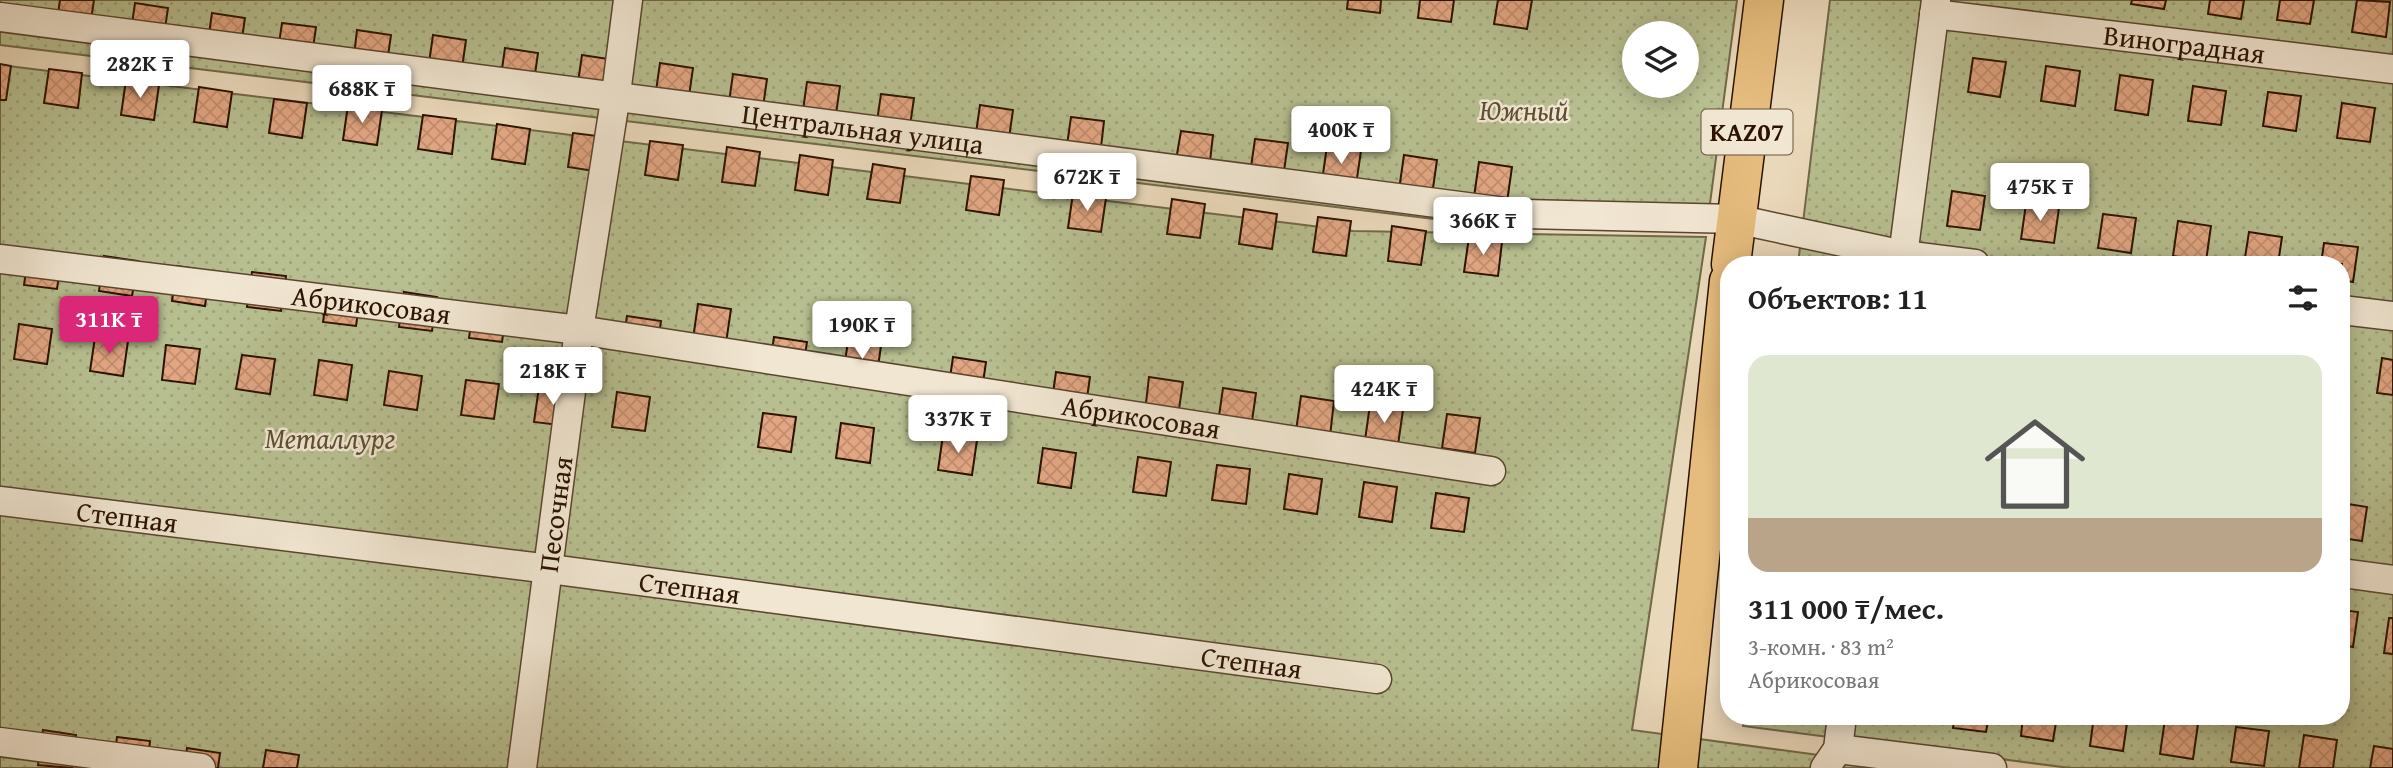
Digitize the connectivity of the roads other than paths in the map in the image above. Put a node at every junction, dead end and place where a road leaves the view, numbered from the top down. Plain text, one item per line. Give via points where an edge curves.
1 (628, 0) edge
2 (1764, 0) edge
3 (1935, 7) edge
4 (0, 17) edge
5 (2393, 69) edge
6 (617, 94) junction
7 (1736, 219) junction
8 (1732, 256) edge
9 (1887, 256) edge
10 (1904, 256) edge
11 (0, 259) edge
12 (2350, 311) edge
13 (2393, 316) edge
14 (579, 330) junction
15 (1720, 367) edge
16 (1491, 471) dead end
17 (0, 500) edge
18 (550, 569) junction
19 (2350, 574) edge
20 (2393, 580) edge
21 (1377, 679) dead end
22 (1840, 725) edge
23 (0, 742) edge
24 (1832, 758) edge
25 (201, 768) edge
26 (522, 768) edge
27 (1678, 768) edge
28 (1993, 768) edge

1 - 6 street, Песочная
2 - 7 highway, KAZ07
3 - 5 street, Виноградная
3 - 10 street
4 - 6 street, Центральная улица
6 - 7 street, Центральная улица via 1521,214
6 - 14 street, Песочная
7 - 8 highway, KAZ07
7 - 9 street, Центральная улица
11 - 14 street, Абрикосовая
12 - 13 street
14 - 16 street, Абрикосовая
14 - 18 street, Песочная
15 - 27 highway
17 - 18 street, Степная
18 - 21 street, Степная
18 - 26 street, Песочная
19 - 20 street
22 - 24 street
23 - 25 street
24 - 28 street

